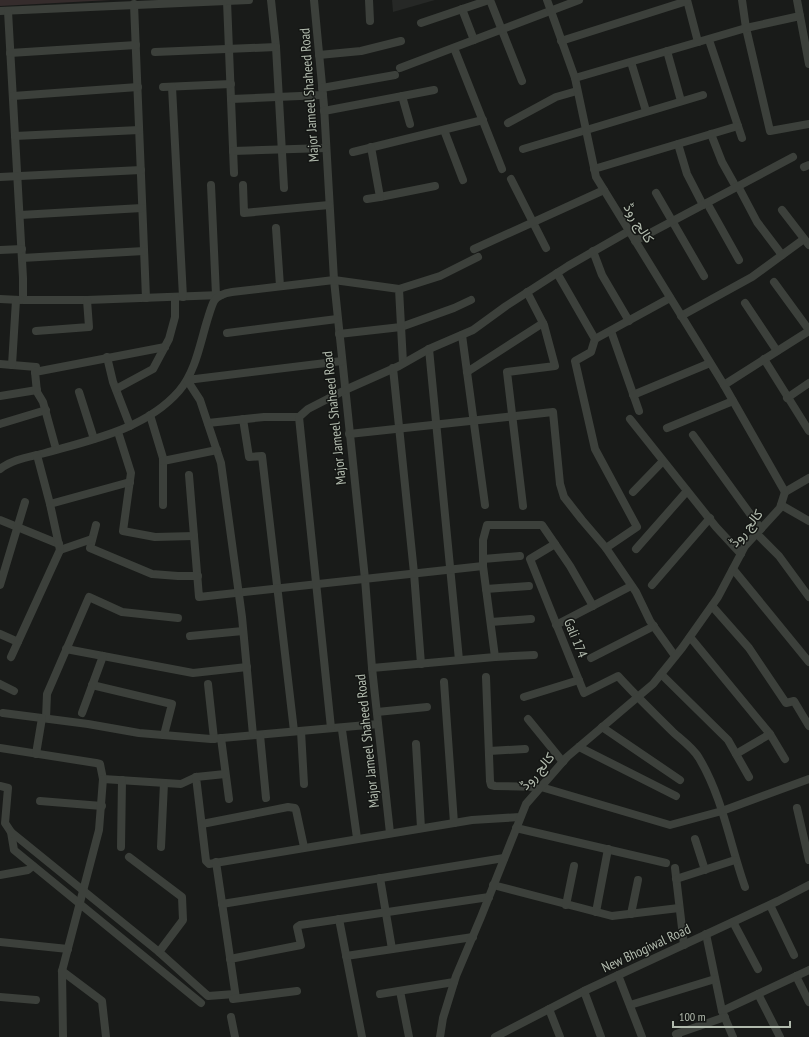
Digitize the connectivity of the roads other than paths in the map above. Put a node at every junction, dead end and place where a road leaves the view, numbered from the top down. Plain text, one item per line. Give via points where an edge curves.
1 (249, 0) edge
2 (271, 0) edge
3 (314, 0) edge
4 (369, 0) edge
5 (490, 0) edge
6 (547, 0) edge
7 (579, 0) edge
8 (687, 0) edge
9 (742, 0) edge
10 (796, 0) edge
11 (227, 1) edge
12 (134, 4) junction
13 (462, 9) junction
14 (4, 11) edge
15 (551, 12) junction
16 (800, 16) junction
17 (370, 21) dead end
18 (421, 22) dead end
19 (746, 28) junction
20 (502, 30) junction
21 (474, 40) junction
22 (709, 40) junction
23 (402, 41) dead end
24 (561, 41) junction
25 (698, 42) junction
26 (136, 45) junction
27 (276, 47) junction
28 (454, 48) junction
29 (229, 49) junction
30 (667, 51) junction
31 (155, 52) dead end
32 (10, 53) junction
33 (319, 55) junction
34 (631, 62) junction
35 (809, 64) edge
36 (575, 78) junction
37 (522, 81) dead end
38 (231, 84) junction
39 (138, 87) junction
40 (163, 87) dead end
41 (172, 87) junction
42 (434, 90) dead end
43 (577, 91) junction
44 (322, 92) junction
45 (703, 95) dead end
46 (13, 96) junction
47 (402, 96) junction
48 (279, 97) junction
49 (231, 99) junction
50 (681, 101) junction
51 (324, 111) junction
52 (646, 111) junction
53 (483, 120) junction
54 (508, 123) dead end
55 (410, 124) dead end
56 (809, 124) edge
57 (738, 126) junction
58 (139, 130) junction
59 (444, 130) junction
60 (586, 130) junction
61 (711, 134) junction
62 (15, 136) junction
63 (742, 138) dead end
64 (678, 144) junction
65 (371, 147) junction
66 (326, 148) junction
67 (523, 149) dead end
68 (282, 150) junction
69 (233, 151) junction
70 (353, 152) dead end
71 (794, 157) dead end
72 (502, 169) dead end
73 (594, 169) junction
74 (141, 170) junction
75 (234, 173) dead end
76 (0, 177) edge
77 (17, 177) junction
78 (511, 179) dead end
79 (463, 180) dead end
80 (211, 185) dead end
81 (243, 185) dead end
82 (435, 186) dead end
83 (737, 187) junction
84 (284, 188) dead end
85 (604, 190) junction
86 (656, 193) dead end
87 (380, 197) junction
88 (367, 199) dead end
89 (705, 204) junction
90 (329, 205) junction
91 (142, 208) junction
92 (782, 210) dead end
93 (20, 215) junction
94 (673, 221) junction
95 (533, 222) junction
96 (276, 228) dead end
97 (628, 231) junction
98 (634, 241) junction
99 (807, 242) edge
100 (546, 248) dead end
101 (474, 249) dead end
102 (0, 250) edge
103 (144, 251) junction
104 (593, 251) junction
105 (22, 254) junction
106 (782, 255) junction
107 (478, 257) dead end
108 (739, 260) dead end
109 (557, 273) junction
110 (704, 276) dead end
111 (334, 280) junction
112 (774, 282) dead end
113 (280, 286) junction
114 (399, 289) junction
115 (527, 292) junction
116 (219, 295) junction
117 (179, 297) junction
118 (146, 298) junction
119 (670, 298) junction
120 (0, 299) edge
121 (20, 300) junction
122 (88, 300) junction
123 (471, 300) dead end
124 (745, 303) dead end
125 (681, 316) junction
126 (337, 319) junction
127 (629, 321) junction
128 (543, 323) junction
129 (401, 327) junction
130 (611, 330) junction
131 (809, 330) edge
132 (36, 331) dead end
133 (227, 333) dead end
134 (339, 334) junction
135 (462, 335) junction
136 (595, 339) junction
137 (165, 347) junction
138 (429, 349) junction
139 (777, 351) junction
140 (108, 358) junction
141 (764, 359) junction
142 (342, 361) junction
143 (710, 362) junction
144 (403, 363) junction
145 (0, 364) edge
146 (12, 365) junction
147 (393, 368) junction
148 (35, 372) junction
149 (467, 372) junction
150 (187, 380) junction
151 (809, 383) edge
152 (724, 384) junction
153 (116, 389) junction
154 (37, 390) junction
155 (344, 390) junction
156 (79, 392) dead end
157 (633, 395) junction
158 (0, 396) edge
159 (788, 398) junction
160 (733, 401) junction
161 (46, 410) junction
162 (639, 411) dead end
163 (150, 415) junction
164 (512, 416) junction
165 (299, 417) junction
166 (243, 419) junction
167 (630, 419) dead end
168 (473, 421) junction
169 (208, 423) junction
170 (0, 424) edge
171 (436, 425) junction
172 (130, 426) junction
173 (667, 428) dead end
174 (399, 429) junction
175 (809, 431) edge
176 (118, 432) junction
177 (349, 434) junction
178 (693, 436) dead end
179 (94, 439) junction
180 (56, 449) junction
181 (217, 450) junction
182 (37, 455) junction
183 (663, 461) junction
184 (163, 462) junction
185 (0, 468) edge
186 (189, 475) dead end
187 (809, 478) edge
188 (130, 482) junction
189 (688, 491) junction
190 (633, 492) dead end
191 (785, 492) junction
192 (25, 502) dead end
193 (50, 504) junction
194 (485, 504) dead end
195 (163, 505) dead end
196 (781, 505) junction
197 (523, 506) dead end
198 (710, 518) junction
199 (0, 520) edge
200 (809, 521) edge
201 (96, 525) dead end
202 (18, 526) junction
203 (759, 531) junction
204 (194, 536) junction
205 (92, 539) junction
206 (555, 544) junction
207 (60, 547) junction
208 (606, 548) junction
209 (636, 549) dead end
210 (741, 554) junction
211 (520, 556) dead end
212 (483, 562) junction
213 (450, 569) junction
214 (733, 569) junction
215 (414, 573) junction
216 (198, 576) junction
217 (365, 579) junction
218 (0, 585) edge
219 (316, 585) junction
220 (652, 585) dead end
221 (529, 586) dead end
222 (632, 586) junction
223 (278, 588) junction
224 (486, 589) junction
225 (239, 593) junction
226 (809, 597) edge
227 (593, 606) junction
228 (712, 606) junction
229 (178, 618) dead end
230 (531, 618) dead end
231 (491, 622) junction
232 (556, 625) junction
233 (654, 626) junction
234 (244, 631) junction
235 (0, 634) edge
236 (190, 636) dead end
237 (690, 637) junction
238 (18, 642) junction
239 (66, 649) junction
240 (534, 655) dead end
241 (103, 656) junction
242 (675, 656) junction
243 (11, 657) dead end
244 (495, 657) junction
245 (591, 658) dead end
246 (458, 660) junction
247 (809, 662) edge
248 (421, 664) junction
249 (247, 667) junction
250 (372, 668) junction
251 (661, 674) junction
252 (486, 677) dead end
253 (579, 680) junction
254 (444, 682) dead end
255 (0, 684) edge
256 (208, 684) dead end
257 (92, 685) junction
258 (14, 690) dead end
259 (637, 697) junction
260 (524, 698) dead end
261 (427, 707) dead end
262 (377, 712) junction
263 (3, 713) dead end
264 (82, 713) dead end
265 (44, 718) junction
266 (528, 719) dead end
267 (378, 724) junction
268 (809, 726) edge
269 (602, 727) junction
270 (331, 728) junction
271 (342, 730) dead end
272 (298, 731) junction
273 (770, 734) junction
274 (164, 735) junction
275 (256, 735) junction
276 (218, 738) junction
277 (416, 744) dead end
278 (579, 747) junction
279 (0, 748) edge
280 (525, 749) dead end
281 (489, 751) junction
282 (36, 754) junction
283 (736, 754) junction
284 (785, 759) dead end
285 (563, 762) junction
286 (225, 774) junction
287 (196, 777) junction
288 (749, 777) dead end
289 (103, 779) junction
290 (809, 779) edge
291 (122, 780) junction
292 (680, 780) dead end
293 (164, 783) junction
294 (304, 784) dead end
295 (0, 786) edge
296 (541, 787) junction
297 (676, 796) dead end
298 (266, 798) dead end
299 (228, 799) dead end
300 (40, 801) dead end
301 (102, 806) junction
302 (797, 808) dead end
303 (722, 811) junction
304 (520, 817) junction
305 (454, 823) junction
306 (202, 824) junction
307 (422, 828) junction
308 (516, 828) junction
309 (11, 832) junction
310 (390, 833) junction
311 (358, 838) junction
312 (695, 840) dead end
313 (121, 847) dead end
314 (161, 847) dead end
315 (304, 847) junction
316 (31, 848) junction
317 (608, 849) junction
318 (129, 856) dead end
319 (23, 858) junction
320 (504, 858) junction
321 (735, 860) junction
322 (809, 860) edge
323 (216, 862) junction
324 (666, 863) dead end
325 (33, 866) junction
326 (574, 866) dead end
327 (675, 868) dead end
328 (705, 870) junction
329 (0, 875) edge
330 (380, 878) junction
331 (676, 879) junction
332 (638, 880) dead end
333 (493, 885) junction
334 (809, 885) edge
335 (745, 888) dead end
336 (83, 890) junction
337 (489, 897) junction
338 (79, 902) junction
339 (222, 904) junction
340 (566, 904) junction
341 (770, 905) junction
342 (680, 908) junction
343 (386, 912) junction
344 (596, 912) junction
345 (631, 914) junction
346 (339, 919) junction
347 (733, 922) junction
348 (706, 934) junction
349 (473, 937) junction
350 (0, 942) edge
351 (684, 945) junction
352 (68, 949) junction
353 (392, 949) junction
354 (159, 952) junction
355 (794, 955) dead end
356 (346, 956) junction
357 (230, 959) junction
358 (758, 970) dead end
359 (809, 970) edge
360 (62, 971) junction
361 (618, 975) junction
362 (796, 976) junction
363 (715, 979) junction
364 (454, 982) junction
365 (400, 991) junction
366 (297, 992) dead end
367 (584, 992) junction
368 (380, 994) dead end
369 (758, 994) junction
370 (0, 997) edge
371 (234, 997) junction
372 (36, 1000) dead end
373 (809, 1002) edge
374 (201, 1004) dead end
375 (630, 1005) junction
376 (549, 1009) junction
377 (723, 1014) junction
378 (231, 1017) dead end
379 (62, 1037) edge
380 (106, 1037) edge
381 (235, 1037) edge
382 (362, 1037) edge
383 (409, 1037) edge
384 (440, 1037) edge
385 (495, 1037) edge
386 (560, 1037) edge
387 (601, 1037) edge
388 (642, 1037) edge
389 (678, 1037) edge
390 (733, 1037) edge
391 (780, 1037) edge

1 - 11 street
2 - 27 street
3 - 33 street, Major Jameel Shaheed Road
4 - 17 street
5 - 13 street
5 - 20 street
6 - 15 street, کالج روڈ
7 - 15 street
8 - 24 street
8 - 25 street
9 - 19 street
10 - 16 street
11 - 12 street
11 - 29 street
12 - 14 street
12 - 26 street
13 - 18 street
13 - 21 street
14 - 32 street
15 - 20 street
15 - 24 street, کالج روڈ
16 - 19 street
16 - 35 street
19 - 22 street
19 - 56 street via 770,131
20 - 21 street
20 - 37 street
21 - 28 street
22 - 25 street
22 - 57 street
23 - 33 street via 361,51
24 - 36 street, کالج روڈ
25 - 30 street
26 - 32 street
26 - 39 street
27 - 29 street
27 - 48 street
28 - 44 street via 398,72
28 - 53 street
29 - 31 street
29 - 38 street
30 - 34 street
30 - 50 street
32 - 46 street
33 - 44 street, Major Jameel Shaheed Road
34 - 36 street
34 - 52 street
36 - 43 street, کالج روڈ
38 - 41 street
38 - 49 street
39 - 46 street
39 - 58 street
40 - 41 street
41 - 117 street
42 - 47 street
43 - 54 street via 556,97
43 - 60 street, کالج روڈ
44 - 48 street
44 - 51 street, Major Jameel Shaheed Road
45 - 50 street
46 - 62 street
47 - 51 street
47 - 55 street
48 - 49 street
48 - 68 street
49 - 69 street
50 - 52 street
51 - 66 street, Major Jameel Shaheed Road
52 - 60 street
53 - 59 street
53 - 72 street
57 - 61 street
57 - 63 street
58 - 62 street
58 - 74 street
59 - 65 street
59 - 79 street
60 - 67 street
60 - 73 street, کالج روڈ
61 - 64 street
61 - 83 street via 722,162
62 - 77 street
64 - 73 street
64 - 89 street via 687,174
65 - 70 street
65 - 87 street
66 - 68 street
66 - 90 street, Major Jameel Shaheed Road
68 - 69 street
68 - 84 street
69 - 75 street
71 - 83 street
73 - 85 street, کالج روڈ
74 - 77 street
74 - 91 street
76 - 77 street
77 - 93 street
78 - 95 street
80 - 116 street
81 - 90 street via 244,212
82 - 87 street
83 - 89 street
83 - 106 street via 757,222
85 - 95 street
85 - 97 street, کالج روڈ
86 - 94 street
87 - 88 street
89 - 94 street
89 - 108 street
90 - 111 street, Major Jameel Shaheed Road
91 - 93 street
91 - 103 street
92 - 99 street
93 - 105 street
94 - 98 street
94 - 110 street
95 - 100 street
95 - 101 street
96 - 113 street
97 - 98 street, کالج روڈ
97 - 104 street
98 - 119 street, کالج روڈ
99 - 106 street
102 - 105 street
103 - 105 street
103 - 118 street
104 - 109 street
104 - 127 street via 602,275
105 - 121 street
106 - 125 street via 752,277
107 - 114 street via 440,276
109 - 115 street
109 - 136 street
111 - 113 street
111 - 114 street
111 - 126 street, Major Jameel Shaheed Road
112 - 131 street
113 - 116 street
114 - 129 street
115 - 128 street
115 - 135 street
116 - 117 street
116 - 150 street via 214,301
117 - 118 street
117 - 137 street
118 - 122 street
119 - 125 street, کالج روڈ
119 - 127 street
120 - 121 street
121 - 122 street
121 - 146 street
122 - 132 street via 89,327
123 - 129 street
124 - 139 street
125 - 143 street, کالج روڈ
126 - 133 street
126 - 134 street, Major Jameel Shaheed Road
127 - 130 street
128 - 149 street
128 - 164 street via 555,366 507,372
129 - 134 street
129 - 144 street
130 - 136 street
130 - 157 street
131 - 139 street
134 - 142 street, Major Jameel Shaheed Road
135 - 138 street
135 - 149 street
136 - 208 street via 591,352 575,361 595,449 637,527
137 - 140 street
137 - 153 street via 153,369
138 - 144 street
138 - 171 street
139 - 141 street
140 - 148 street
140 - 153 street
141 - 152 street
141 - 159 street
142 - 150 street
142 - 155 street, Major Jameel Shaheed Road
143 - 152 street, کالج روڈ
143 - 157 street
144 - 147 street
145 - 146 street
146 - 148 street via 36,368
147 - 155 street
147 - 174 street
148 - 154 street
149 - 168 street
150 - 163 street via 179,392
150 - 169 street via 200,400
151 - 159 street
152 - 160 street, کالج روڈ
153 - 172 street
154 - 158 street
154 - 161 street
155 - 165 street via 308,409
155 - 177 street, Major Jameel Shaheed Road
156 - 179 street
157 - 162 street
159 - 175 street
160 - 173 street
160 - 191 street, کالج روڈ
161 - 170 street
161 - 180 street
163 - 172 street
163 - 184 street
164 - 168 street
164 - 197 street
164 - 208 street via 553,412 560,484 564,497
165 - 166 street
165 - 219 street
166 - 169 street
166 - 223 street via 249,457 262,456
167 - 183 street
168 - 171 street
168 - 194 street
169 - 181 street
171 - 174 street
171 - 213 street
172 - 176 street
174 - 177 street
174 - 215 street
176 - 179 street
176 - 188 street via 131,473
177 - 217 street, Major Jameel Shaheed Road
178 - 203 street
179 - 180 street
180 - 182 street
181 - 184 street
181 - 225 street
182 - 185 street
182 - 193 street
183 - 189 street
183 - 190 street
184 - 195 street
186 - 204 street
187 - 191 street
188 - 193 street
188 - 204 street via 123,531 155,537
189 - 198 street
189 - 209 street
191 - 196 street, کالج روڈ
192 - 202 street
193 - 207 street
196 - 200 street
196 - 203 street, کالج روڈ
198 - 210 street
198 - 220 street
199 - 202 street
201 - 205 street
202 - 207 street
202 - 218 street
203 - 210 street, کالج روڈ
203 - 226 street
204 - 216 street
205 - 207 street
205 - 216 street via 90,548 152,574
206 - 212 street via 542,525 487,525 483,540
206 - 227 street
206 - 232 street, Gali 174 via 530,559
207 - 238 street
208 - 222 street
210 - 214 street, کالج روڈ
211 - 212 street
212 - 213 street
212 - 224 street
213 - 215 street
213 - 246 street
214 - 228 street, کالج روڈ
214 - 247 street
215 - 217 street
215 - 248 street
216 - 225 street via 199,597
217 - 219 street
217 - 250 street, Major Jameel Shaheed Road
219 - 223 street
219 - 270 street
221 - 224 street
222 - 227 street
222 - 233 street
223 - 225 street
223 - 272 street
224 - 231 street
225 - 234 street
227 - 232 street
228 - 237 street, کالج روڈ
228 - 268 street via 749,648 786,703 794,701
229 - 239 street via 122,612 89,597
230 - 231 street
231 - 244 street
232 - 253 street, Gali 174
233 - 242 street
233 - 245 street
234 - 236 street
234 - 249 street
235 - 238 street
237 - 242 street, کالج روڈ
237 - 273 street
238 - 243 street
239 - 241 street
239 - 265 street via 47,694
240 - 244 street
241 - 249 street via 193,673
241 - 257 street
242 - 251 street, کالج روڈ
244 - 246 street
246 - 248 street
248 - 250 street
249 - 275 street
250 - 262 street, Major Jameel Shaheed Road
251 - 259 street, کالج روڈ
251 - 283 street via 728,740
252 - 281 street
253 - 259 street, Gali 174 via 584,693 618,676
253 - 260 street
254 - 305 street
255 - 258 street
256 - 276 street
257 - 264 street
257 - 274 street via 172,704
259 - 269 street, کالج روڈ
259 - 303 street via 698,757 711,781
261 - 262 street
262 - 267 street, Major Jameel Shaheed Road
263 - 265 street
265 - 274 street
265 - 282 street
266 - 285 street
267 - 270 street
267 - 310 street, Major Jameel Shaheed Road
269 - 278 street, کالج روڈ
269 - 292 street
270 - 272 street
271 - 311 street
272 - 275 street
272 - 294 street
273 - 283 street
273 - 284 street
274 - 276 street
275 - 276 street
275 - 298 street
276 - 286 street
277 - 307 street
278 - 285 street, کالج روڈ
278 - 297 street
279 - 282 street
280 - 281 street
281 - 296 street via 491,785
282 - 289 street via 100,764
283 - 288 street
285 - 296 street, کالج روڈ
286 - 287 street
286 - 299 street
287 - 293 street via 181,784
287 - 306 street
289 - 291 street
289 - 301 street
290 - 303 street
291 - 293 street
291 - 313 street
293 - 314 street
295 - 309 street via 8,788 6,823
296 - 303 street via 670,825
296 - 304 street, کالج روڈ via 526,804
300 - 301 street
301 - 336 street via 99,830
302 - 322 street
303 - 321 street
304 - 305 street
304 - 308 street, کالج روڈ
305 - 307 street
306 - 315 street via 288,807 295,808
306 - 323 street via 206,861 208,864
307 - 310 street
308 - 317 street
308 - 320 street, کالج روڈ
309 - 316 street
309 - 319 street via 14,850
310 - 311 street
311 - 315 street
312 - 328 street
315 - 323 street
316 - 319 street
316 - 336 street
317 - 324 street
317 - 344 street
318 - 354 street via 182,897 183,920
319 - 325 street
320 - 330 street
320 - 333 street, کالج روڈ
321 - 328 street
321 - 335 street
323 - 339 street
325 - 329 street via 28,870
325 - 338 street
326 - 340 street
327 - 331 street
328 - 331 street
330 - 339 street
330 - 343 street
331 - 342 street
332 - 345 street
333 - 337 street, کالج روڈ
333 - 340 street
334 - 341 street, New Bhogiwal Road
336 - 338 street
336 - 354 street
337 - 343 street
337 - 349 street, کالج روڈ
338 - 352 street
338 - 374 street
339 - 357 street
340 - 344 street
341 - 347 street, New Bhogiwal Road
341 - 355 street
342 - 345 street
342 - 351 street
343 - 346 street
343 - 353 street
344 - 345 street via 612,916
346 - 356 street
346 - 357 street via 298,926 301,944
347 - 348 street, New Bhogiwal Road
347 - 358 street
348 - 351 street, New Bhogiwal Road
348 - 363 street
349 - 353 street
349 - 364 street, کالج روڈ
350 - 352 street
351 - 361 street, New Bhogiwal Road
352 - 360 street
353 - 356 street
354 - 371 street via 208,996
356 - 382 street
357 - 371 street
359 - 362 street
360 - 379 street
360 - 380 street via 102,1001
361 - 367 street, New Bhogiwal Road
361 - 375 street
362 - 369 street
362 - 373 street
363 - 375 street
363 - 377 street
364 - 365 street
364 - 384 street, کالج روڈ
365 - 368 street
365 - 383 street
366 - 371 street
367 - 376 street, New Bhogiwal Road
367 - 387 street
369 - 377 street
369 - 391 street
370 - 372 street
375 - 388 street
376 - 385 street, New Bhogiwal Road
376 - 386 street
377 - 389 street via 676,1034
377 - 390 street
378 - 381 street

